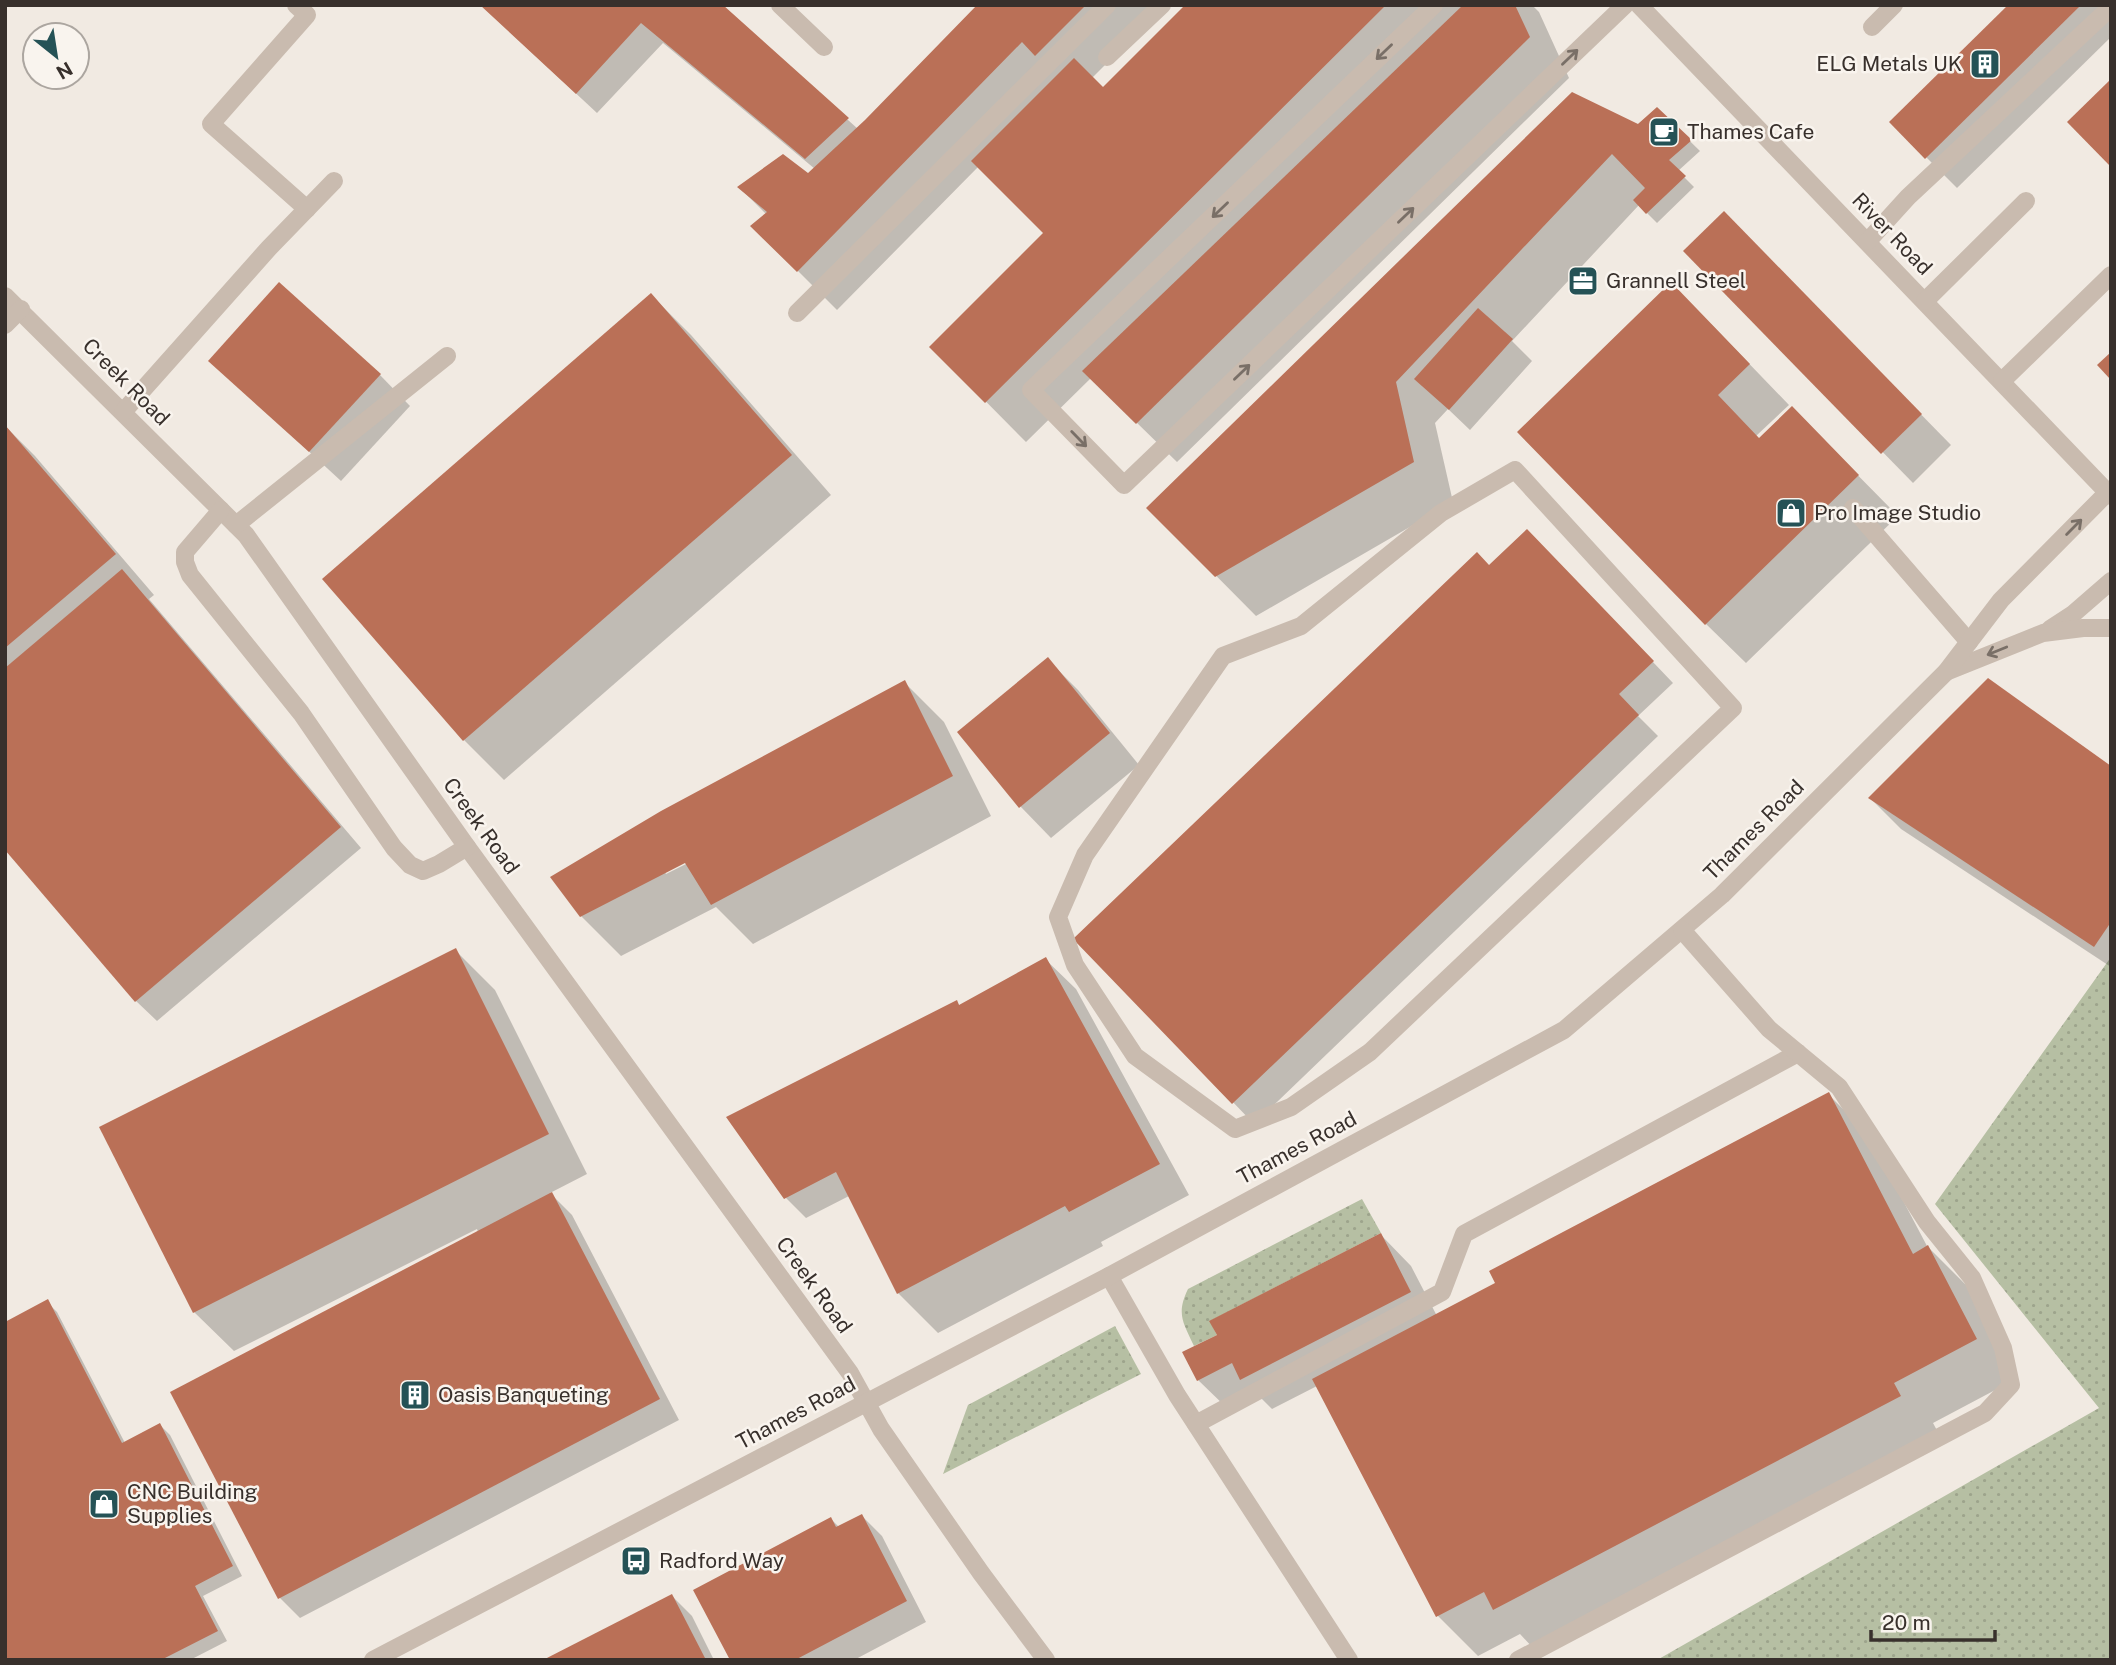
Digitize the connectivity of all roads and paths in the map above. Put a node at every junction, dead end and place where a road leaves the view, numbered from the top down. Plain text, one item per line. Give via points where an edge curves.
1 (296, 5) edge
2 (780, 5) edge
3 (1107, 5) edge
4 (1162, 5) edge
5 (1433, 5) edge
6 (1625, 5) edge
7 (1639, 5) edge
8 (1894, 5) edge
9 (2111, 7) edge
10 (1872, 27) dead end
11 (824, 47) dead end
12 (1107, 57) dead end
13 (334, 181) dead end
14 (2026, 201) dead end
15 (307, 209) junction
16 (1868, 241) junction
17 (2111, 275) edge
18 (5, 296) edge
19 (1925, 301) junction
20 (21, 309) junction
21 (797, 313) dead end
22 (5, 325) edge
23 (447, 356) dead end
24 (2001, 382) junction
25 (123, 411) junction
26 (2109, 494) edge
27 (1853, 508) dead end
28 (221, 510) junction
29 (236, 525) junction
30 (2111, 581) edge
31 (2111, 628) edge
32 (2043, 633) junction
33 (1969, 642) junction
34 (1946, 672) junction
35 (1733, 708) joint
36 (467, 847) junction
37 (1682, 930) junction
38 (1798, 1053) junction
39 (1109, 1276) junction
40 (864, 1402) junction
41 (1196, 1424) junction
42 (373, 1660) edge
43 (1046, 1660) edge
44 (1349, 1660) edge
45 (1518, 1660) edge

1 - 15 street via 307,15 211,124
2 - 11 street
3 - 21 street
4 - 12 street
5 -> 6 street via 1031,390 1124,485
7 - 16 street, River Road
8 - 10 street
9 - 16 street via 1908,197
13 - 15 street
14 - 19 street
15 - 25 street
16 - 19 street, River Road
17 - 24 street
18 - 20 street, Creek Road
19 - 24 street, River Road
20 - 22 street
20 - 25 street, Creek Road
23 - 29 street
24 - 26 street, River Road
25 - 28 street, Creek Road
33 -> 26 street, Thames Road via 2001,600
27 - 33 street
28 - 29 street, Creek Road
28 - 36 street via 185,552 190,575 301,713 410,866 423,871
29 - 36 street, Creek Road
30 - 32 street
31 - 32 street
32 -> 34 street
33 - 34 street, Thames Road
34 - 37 street, Thames Road
35 - 35 street via 1515,470 1441,513 1301,626 1223,656 1085,855 1058,917 1075,965 1135,1056 1235,1129 1291,1107 1370,1052
36 - 40 street, Creek Road via 850,1373
37 - 38 street via 1769,1029
37 - 39 street, Thames Road via 1564,1030
38 - 41 street via 1464,1234 1442,1292
38 - 45 street via 1839,1087 1927,1222 1972,1278 2003,1348 2011,1385 1985,1413
39 - 40 street, Thames Road
39 - 41 street
40 - 42 street, Thames Road
40 - 43 street
41 - 44 street

